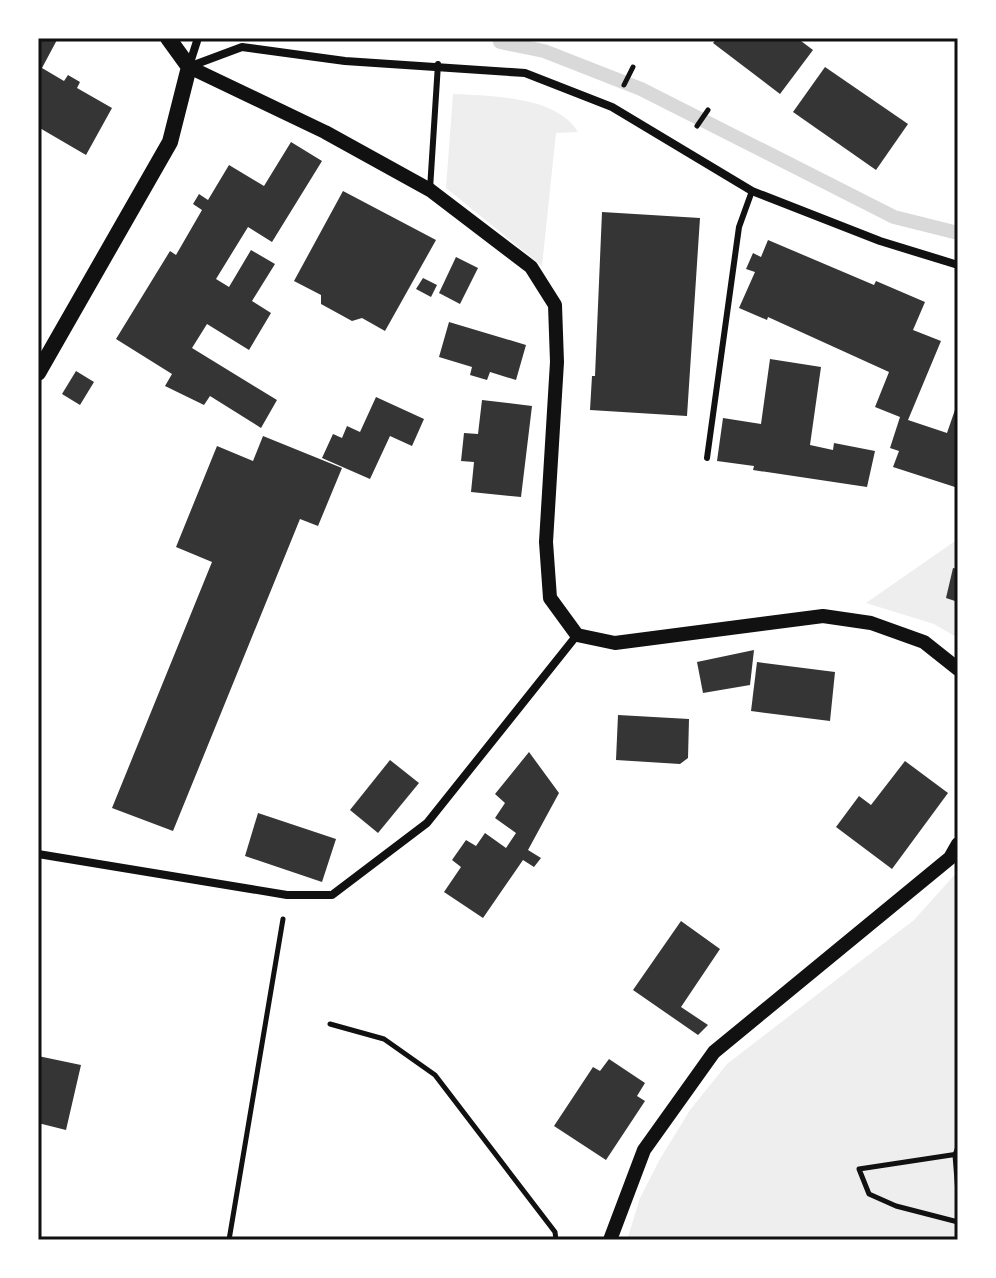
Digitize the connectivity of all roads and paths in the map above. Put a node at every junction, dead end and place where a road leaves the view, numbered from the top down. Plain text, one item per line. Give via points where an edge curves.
1 (168, 38) edge
2 (198, 38) edge
3 (438, 64) junction
4 (189, 67) junction
5 (430, 190) junction
6 (752, 191) junction
7 (958, 265) edge
8 (38, 373) edge
9 (707, 458) dead end
10 (577, 635) junction
11 (958, 669) edge
12 (958, 844) edge
13 (38, 854) edge
14 (287, 895) junction
15 (330, 1024) dead end
16 (958, 1147) edge
17 (956, 1155) edge
18 (958, 1193) edge
19 (958, 1222) edge
20 (229, 1240) edge
21 (556, 1240) edge
22 (610, 1240) edge

1 - 4 main road
2 - 4 street
3 - 4 street via 345,61 242,47
3 - 5 lane
3 - 6 street via 525,73 597,101
4 - 5 street
4 - 8 main road via 170,142
5 - 10 street via 531,267 555,305 557,362 546,542 550,598
6 - 7 street
6 - 9 lane via 739,227
10 - 11 street via 615,643 823,616 871,623 924,642
10 - 14 street via 427,823 332,895
12 - 22 street via 950,858 714,1052 644,1150
13 - 14 street
14 - 20 path
15 - 21 path via 384,1039 435,1075
16 - 17 path
17 - 18 path
17 - 19 path via 859,1169 869,1194

